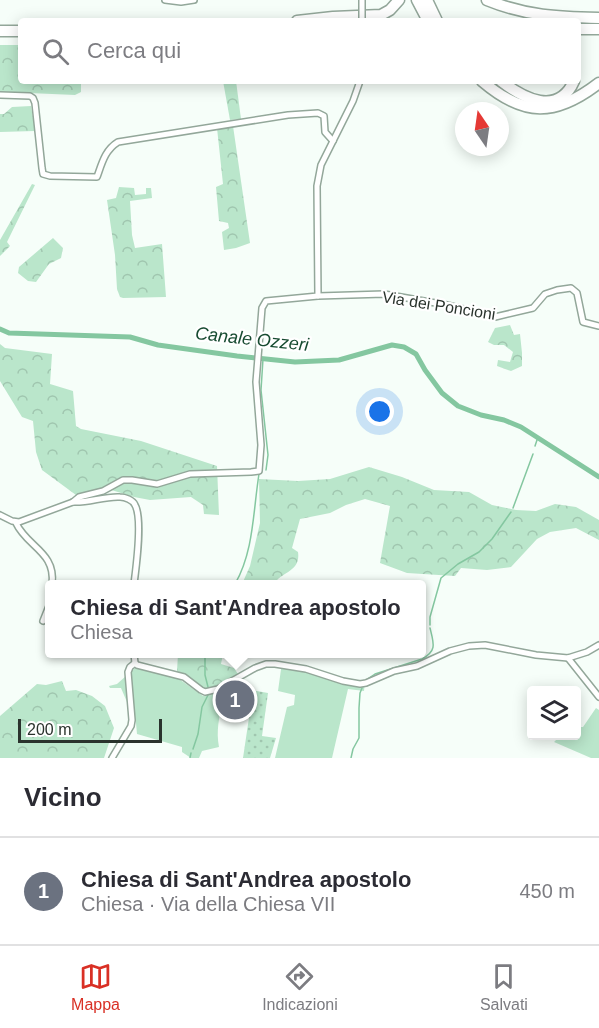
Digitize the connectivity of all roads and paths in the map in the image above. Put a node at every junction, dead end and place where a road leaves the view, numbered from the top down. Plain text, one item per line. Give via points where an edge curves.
1 (165, 0) edge
2 (194, 0) edge
3 (362, 0) edge
4 (399, 0) edge
5 (417, 0) edge
6 (427, 0) edge
7 (487, 0) edge
8 (324, 18) edge
9 (362, 18) edge
10 (426, 18) edge
11 (436, 18) edge
12 (573, 18) edge
13 (581, 19) edge
14 (599, 20) edge
15 (581, 22) edge
16 (581, 29) edge
17 (599, 29) edge
18 (0, 31) edge
19 (18, 31) edge
20 (0, 38) edge
21 (18, 38) edge
22 (599, 83) edge
23 (359, 84) edge
24 (485, 84) edge
25 (505, 84) edge
26 (572, 84) edge
27 (0, 96) edge
28 (333, 141) junction
29 (318, 296) junction
30 (599, 327) edge
31 (73, 502) junction
32 (0, 514) edge
33 (16, 523) junction
34 (52, 580) edge
35 (135, 580) edge
36 (45, 616) edge
37 (43, 621) dead end
38 (599, 645) edge
39 (134, 658) edge
40 (568, 658) junction
41 (135, 663) junction
42 (599, 697) edge
43 (112, 758) edge

1 - 2 street
3 - 9 street, bridge
4 - 8 highway via 381,15
5 - 10 highway
6 - 11 highway
7 - 12 highway via 535,15
13 - 14 highway
14 - 15 highway
16 - 17 highway
18 - 19 highway
20 - 21 highway
22 - 24 highway via 569,102 540,108 514,103
23 - 28 street
25 - 26 highway via 532,100 543,101 556,100
27 - 28 street via 33,98 43,174 50,176 97,177 105,156 118,142 288,115 324,116 325,132
28 - 29 street via 321,165 317,186
29 - 30 street, Via dei Poncioni via 384,294 495,317 532,308 545,294 571,288 577,293 583,322
29 - 31 street via 266,301 262,308 256,382 259,471 190,474 157,484 123,480
31 - 33 street
31 - 35 street via 121,497 136,506 139,536
32 - 33 street
33 - 34 street via 47,558
36 - 37 street
38 - 40 street
39 - 41 street
40 - 41 street via 469,646 360,684 306,669 266,664 205,692 184,677
40 - 42 street
41 - 43 street via 128,672 131,726

